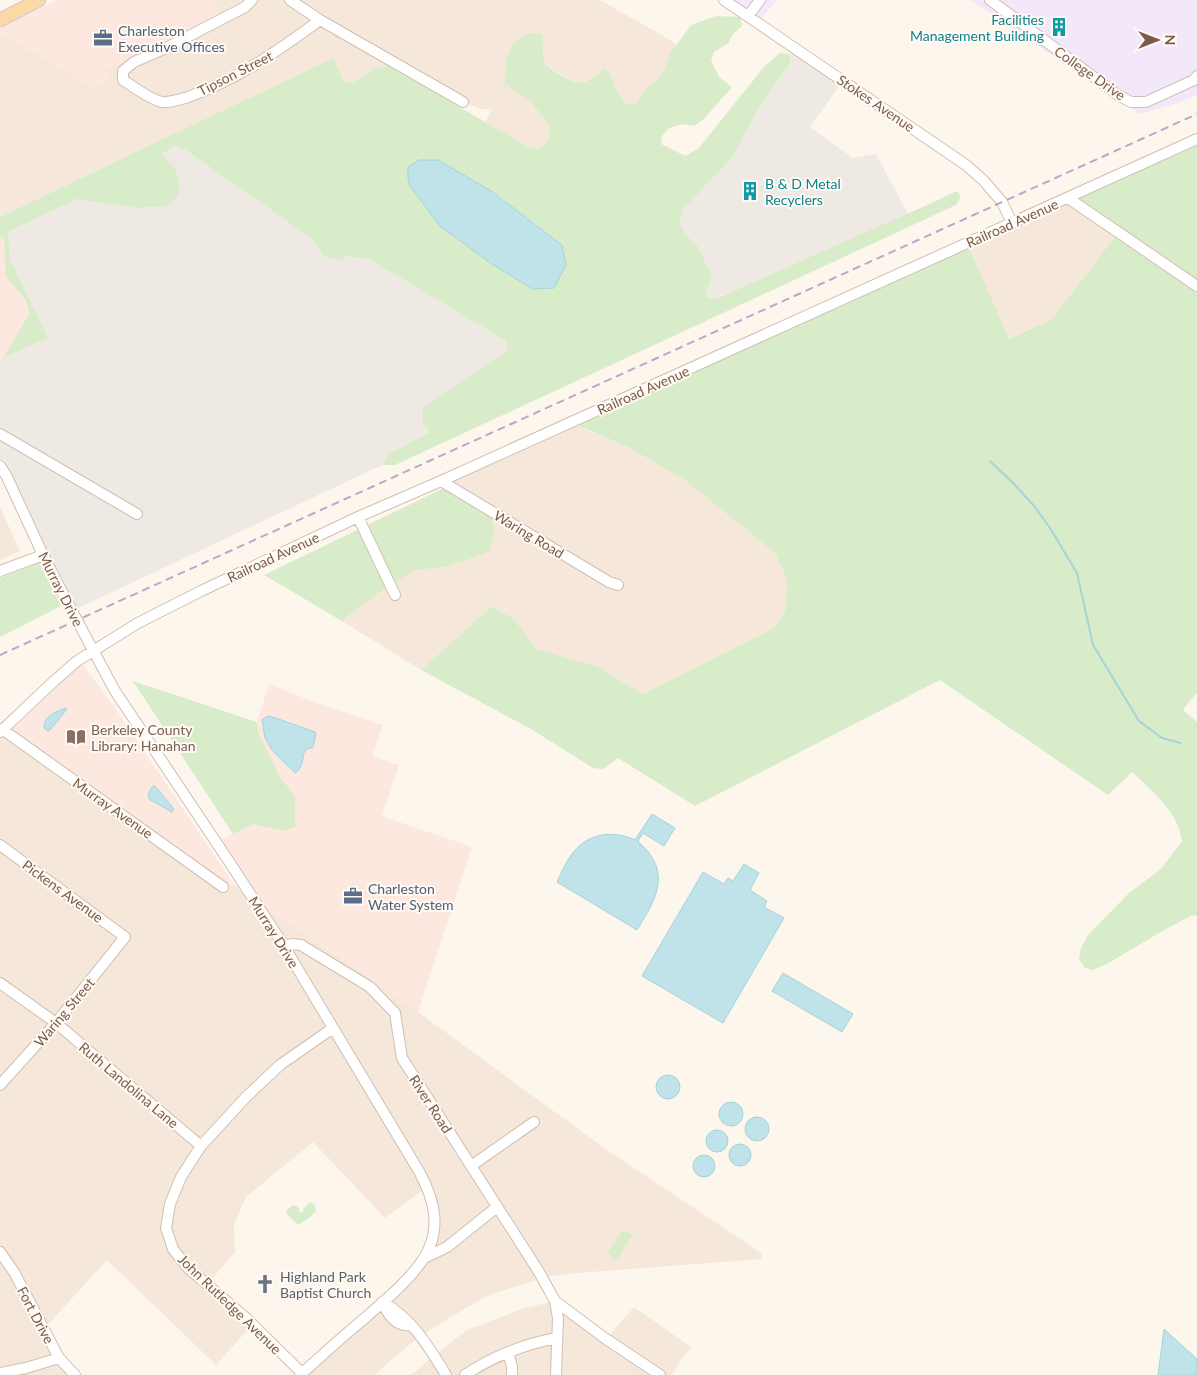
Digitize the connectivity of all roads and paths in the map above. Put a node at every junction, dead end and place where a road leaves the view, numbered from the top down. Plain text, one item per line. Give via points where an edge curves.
1 (39, 0) edge
2 (252, 0) edge
3 (290, 0) edge
4 (724, 0) edge
5 (760, 0) edge
6 (990, 0) edge
7 (748, 16) junction
8 (0, 20) edge
9 (320, 20) junction
10 (1197, 76) edge
11 (463, 102) dead end
12 (1197, 139) edge
13 (1068, 198) junction
14 (1012, 223) junction
15 (1197, 286) edge
16 (0, 434) edge
17 (0, 466) edge
18 (441, 481) junction
19 (137, 514) dead end
20 (358, 516) junction
21 (43, 555) junction
22 (0, 571) edge
23 (618, 585) dead end
24 (395, 595) dead end
25 (93, 651) junction
26 (1, 731) edge
27 (0, 845) edge
28 (223, 887) dead end
29 (125, 936) joint
30 (284, 946) junction
31 (0, 983) edge
32 (56, 1023) junction
33 (333, 1028) junction
34 (0, 1085) edge
35 (534, 1122) dead end
36 (201, 1146) junction
37 (471, 1166) junction
38 (497, 1207) junction
39 (0, 1252) edge
40 (424, 1259) junction
41 (556, 1301) junction
42 (382, 1302) junction
43 (557, 1338) junction
44 (508, 1354) junction
45 (59, 1358) junction
46 (0, 1373) edge
47 (301, 1374) edge
48 (76, 1375) edge
49 (446, 1375) edge
50 (465, 1375) edge
51 (512, 1375) edge
52 (556, 1375) edge
53 (660, 1375) edge

1 - 8 main road
2 - 9 street, Tipson Street via 134,62 123,70 123,80 163,102 180,100 244,71
3 - 9 street
4 - 7 street, Stokes Avenue
5 - 7 street
6 - 10 street, College Drive via 1131,102 1146,102
7 - 14 street, Stokes Avenue via 966,165 1002,202
9 - 11 street
12 - 13 street, Railroad Avenue
13 - 14 street, Railroad Avenue
13 - 15 street
14 - 18 street, Railroad Avenue
16 - 19 street
17 - 21 street, Murray Drive
18 - 20 street, Railroad Avenue
18 - 23 street, Waring Road
20 - 24 street
20 - 25 street, Railroad Avenue via 138,623
21 - 22 street
21 - 25 street, Murray Drive
25 - 26 street, Railroad Avenue via 77,661
25 - 30 street, Murray Drive via 115,691
26 - 28 street, Murray Avenue
27 - 29 street, Pickens Avenue
29 - 32 street, Waring Street
30 - 33 street, Murray Drive
30 - 37 street, River Road via 301,945 370,987 395,1013 402,1058
31 - 32 street, Ruth Landolina Lane
32 - 34 street, Waring Street
32 - 36 street, Ruth Landolina Lane
33 - 36 street, John Rutledge Avenue via 280,1065
33 - 40 street, Murray Drive via 429,1191 434,1209 434,1228
35 - 37 street
36 - 47 street, John Rutledge Avenue via 170,1204 166,1228 172,1249 188,1268 246,1318
37 - 38 street, River Road
38 - 40 street via 447,1247
38 - 41 street, River Road
39 - 45 street, Fort Drive via 14,1272
40 - 42 street, Murray Drive
41 - 43 street
41 - 53 street
42 - 47 street, Murray Drive
42 - 49 street via 399,1312 411,1325
43 - 44 street
43 - 52 street
44 - 50 street
44 - 51 street
45 - 46 street
45 - 48 street, Fort Drive

